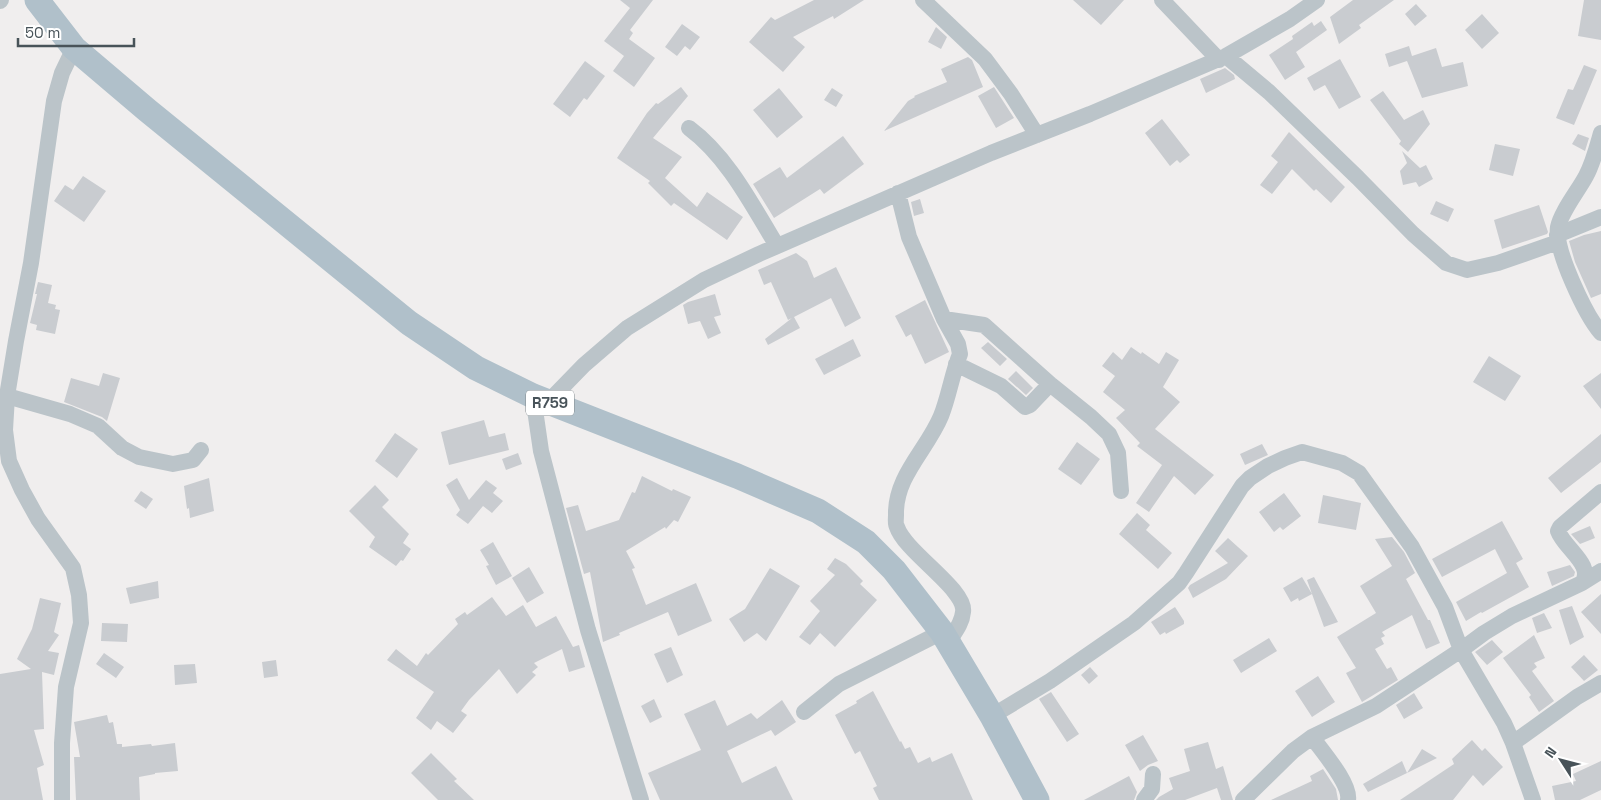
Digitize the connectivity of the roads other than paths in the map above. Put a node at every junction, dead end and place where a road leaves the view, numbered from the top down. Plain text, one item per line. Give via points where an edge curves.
1 (37, 0) edge
2 (923, 0) edge
3 (1162, 0) edge
4 (1317, 0) edge
5 (74, 48) junction
6 (1222, 58) junction
7 (688, 128) dead end
8 (1601, 133) edge
9 (1037, 135) junction
10 (898, 193) junction
11 (1601, 217) edge
12 (1558, 238) junction
13 (777, 246) junction
14 (944, 319) junction
15 (1601, 333) edge
16 (956, 364) junction
17 (1050, 384) junction
18 (7, 396) junction
19 (540, 399) junction
20 (201, 450) dead end
21 (1121, 491) dead end
22 (1601, 492) edge
23 (1601, 571) edge
24 (1582, 583) junction
25 (945, 637) junction
26 (1461, 650) junction
27 (1601, 683) edge
28 (804, 712) dead end
29 (992, 716) junction
30 (1312, 737) junction
31 (1514, 743) junction
32 (1153, 774) dead end
33 (62, 800) edge
34 (641, 800) edge
35 (1037, 800) edge
36 (1144, 800) edge
37 (1243, 800) edge
38 (1348, 800) edge
39 (1533, 800) edge

1 - 5 main road, R759
2 - 9 street via 985,59 1012,94
3 - 6 street
4 - 6 street
5 - 18 street via 62,73 54,102 31,263
5 - 19 main road, R759 via 410,323 476,368
6 - 9 street
6 - 12 street via 1269,92 1446,263 1467,270 1498,263
7 - 13 street via 700,136 725,165
8 - 12 street via 1587,174 1558,226
9 - 10 street
10 - 13 street
10 - 14 street via 909,237
11 - 12 street
12 - 15 street via 1584,308
13 - 19 street via 704,280 627,328
14 - 16 street via 958,344 960,354
14 - 17 street via 984,325
16 - 17 street via 1001,386 1025,407
16 - 25 street via 941,416 908,470 896,505 896,526 907,543 959,597 964,610 961,623
17 - 21 street via 1109,434 1118,453
18 - 20 street via 70,414 98,426 122,448 139,457 173,464 193,460
18 - 33 street via 5,430 9,461 38,518 73,568 80,595 82,624 66,687
19 - 25 main road, R759 via 818,511 866,542 894,570
19 - 34 street via 541,451 588,630
22 - 24 street via 1558,531 1585,570
23 - 24 street
24 - 26 street via 1512,616
25 - 28 street via 840,684
25 - 29 main road, R759
26 - 29 street via 1445,607 1412,547 1359,473 1342,463 1302,452 1246,481 1186,573 1134,623
26 - 30 street via 1376,706
26 - 31 street
27 - 31 street
29 - 35 main road, R759
30 - 37 street
30 - 38 street via 1340,778 1349,795
31 - 39 street
32 - 36 street via 1152,788

